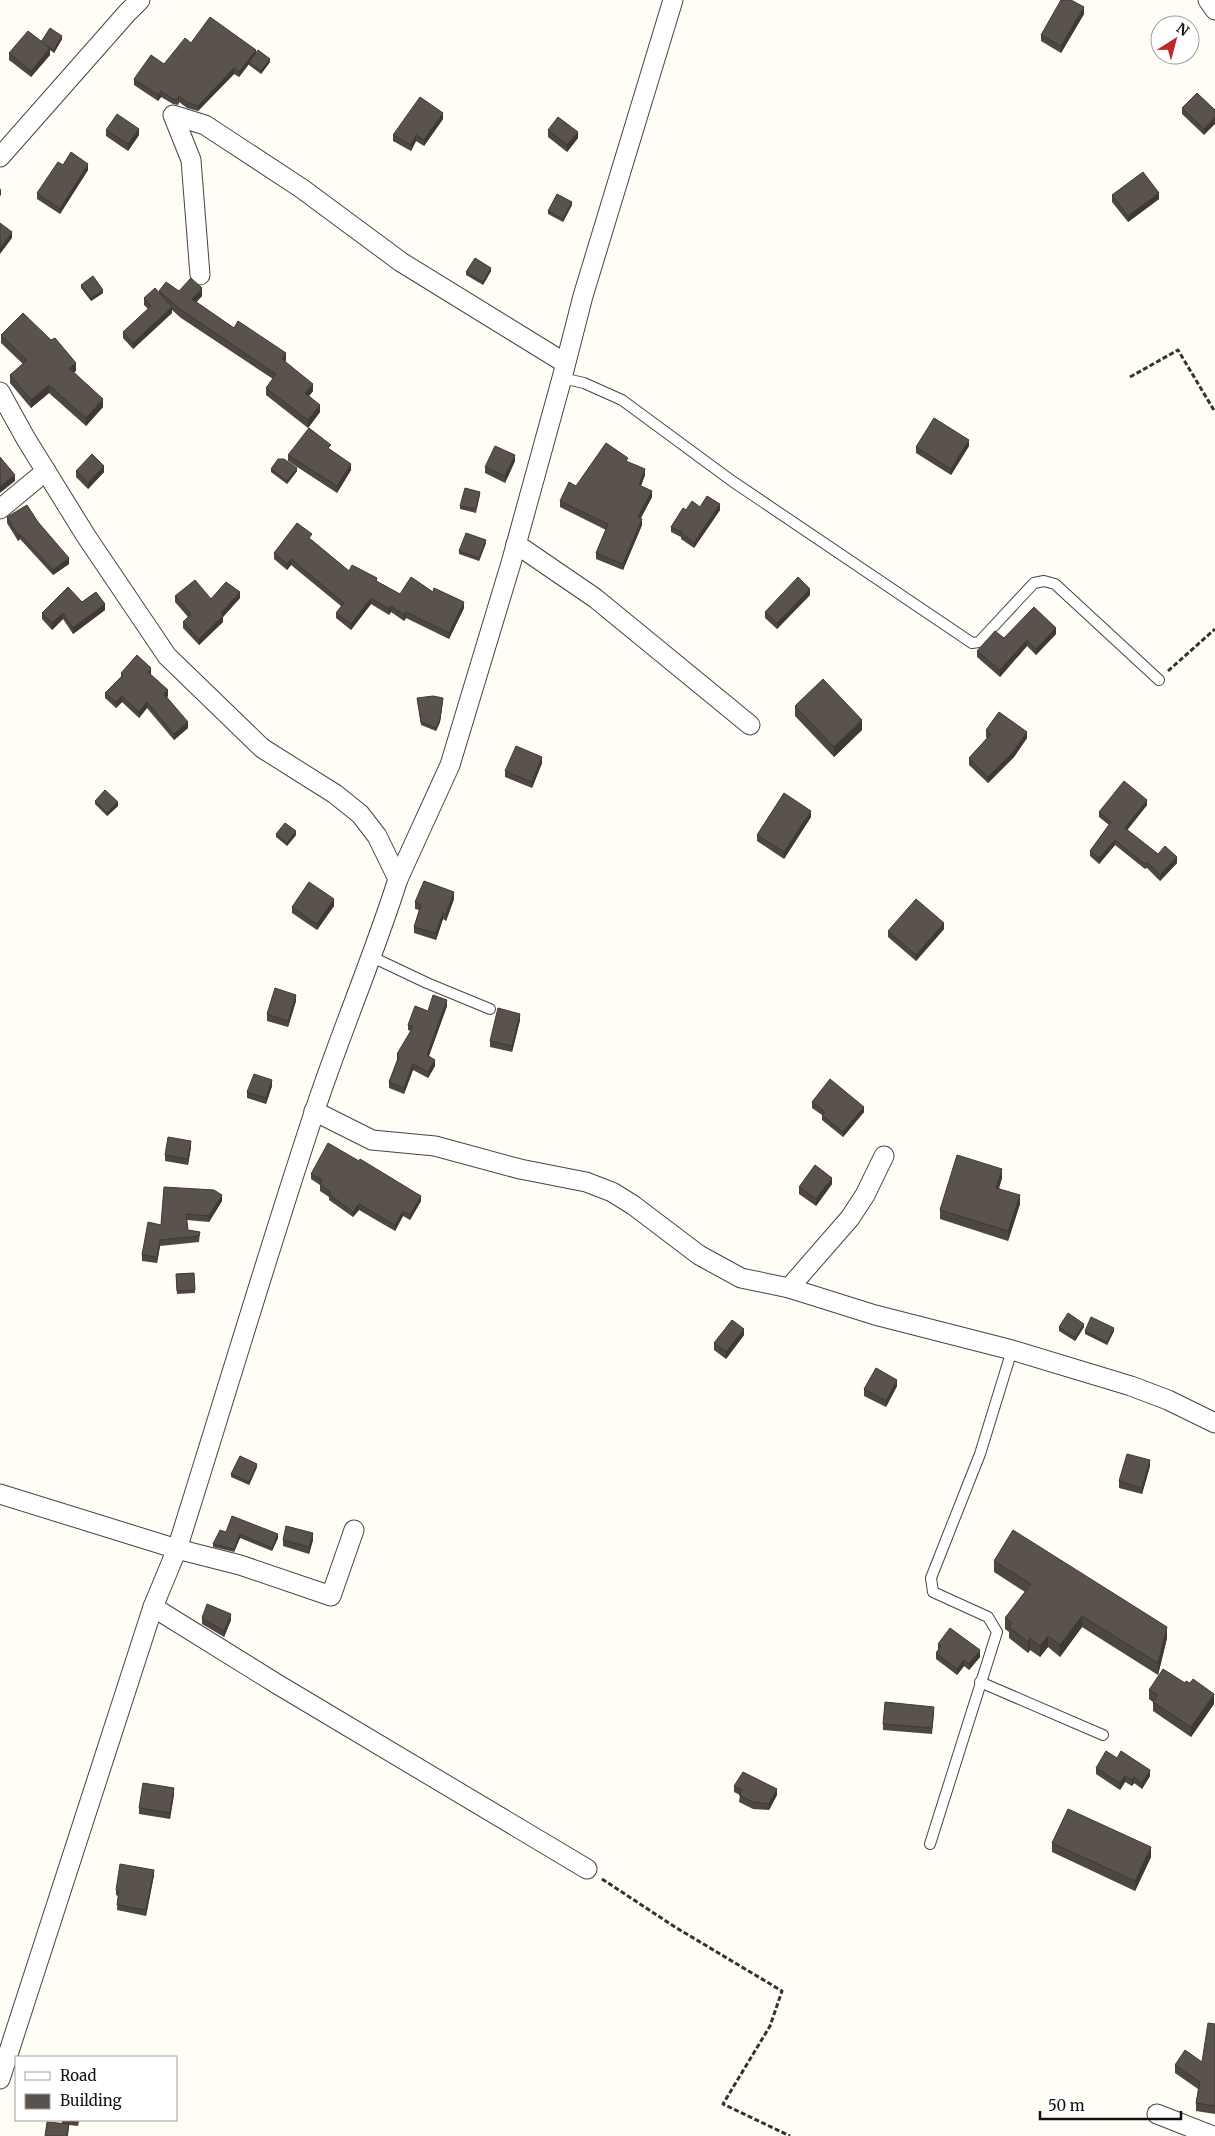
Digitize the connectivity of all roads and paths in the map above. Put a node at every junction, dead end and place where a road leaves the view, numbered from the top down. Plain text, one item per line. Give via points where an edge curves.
1 (140, 0) edge
2 (673, 0) edge
3 (1208, 0) edge
4 (1215, 10) edge
5 (0, 157) edge
6 (200, 274) dead end
7 (564, 370) junction
8 (1130, 377) dead end
9 (0, 392) edge
10 (1215, 412) edge
11 (46, 471) junction
12 (0, 509) edge
13 (516, 544) junction
14 (1215, 629) edge
15 (1159, 680) joint
16 (750, 725) dead end
17 (398, 879) junction
18 (372, 957) junction
19 (490, 1009) dead end
20 (314, 1111) junction
21 (884, 1156) dead end
22 (789, 1288) junction
23 (1012, 1350) junction
24 (1215, 1423) edge
25 (0, 1494) edge
26 (354, 1530) dead end
27 (178, 1549) junction
28 (153, 1606) junction
29 (980, 1682) junction
30 (1103, 1734) dead end
31 (930, 1844) dead end
32 (587, 1869) joint
33 (0, 2079) edge
34 (1157, 2114) dead end
35 (790, 2136) edge
36 (1213, 2136) edge

1 - 5 street
2 - 7 street via 583,296
3 - 4 street
6 - 7 street via 191,160 172,114 205,125 301,188 401,262
7 - 13 street
7 - 15 lane via 622,400 732,481 972,643 979,642 1034,583 1044,581 1055,584 1074,600 1116,643
8 - 10 path via 1178,350
9 - 11 street
11 - 12 street
11 - 17 street via 167,656 262,748 335,794 360,814 377,836
13 - 16 street via 595,598
13 - 17 street via 450,765
14 - 15 path
17 - 18 street
18 - 19 lane
18 - 20 street
20 - 22 street via 372,1140 435,1146 520,1169 586,1182 633,1205 718,1267 741,1278
20 - 27 street
21 - 22 street via 850,1218
22 - 23 street via 875,1315
23 - 24 street via 1140,1389
23 - 29 lane via 980,1454 931,1578 934,1592 988,1617 997,1632
25 - 27 street
26 - 27 street via 331,1596
27 - 28 street
28 - 32 street
28 - 33 street
29 - 30 lane
29 - 31 lane
32 - 35 path via 674,1927 782,1991 770,2026 723,2104
34 - 36 street

